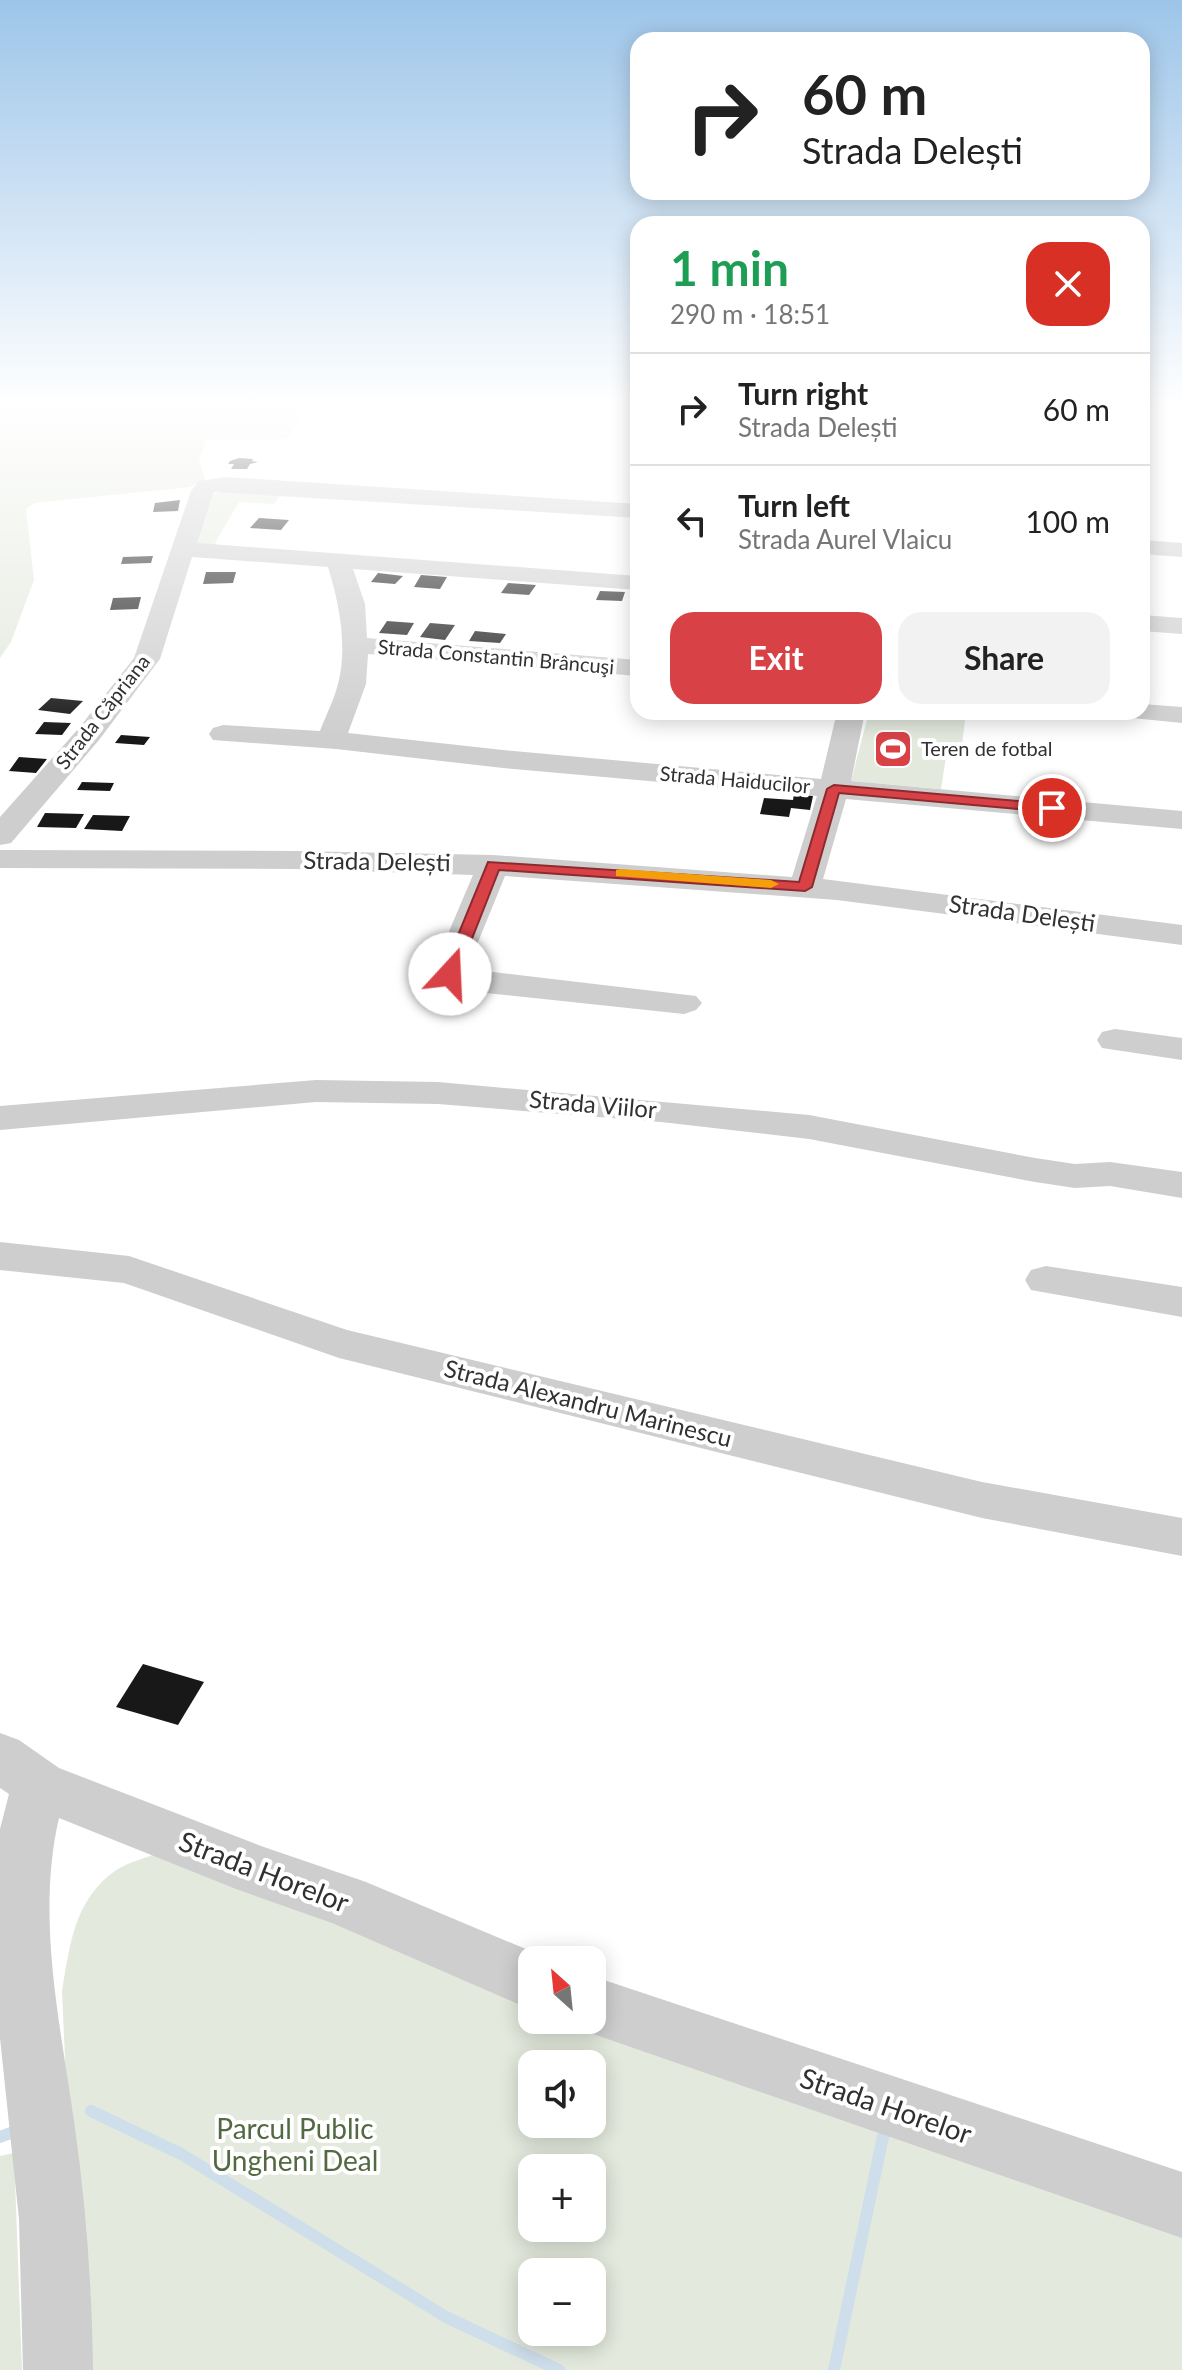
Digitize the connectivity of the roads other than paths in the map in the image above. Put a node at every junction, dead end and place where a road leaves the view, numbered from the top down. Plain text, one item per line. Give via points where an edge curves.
1 (195, 516) edge
2 (1150, 548) edge
3 (185, 549) junction
4 (1182, 550) edge
5 (338, 560) junction
6 (630, 582) edge
7 (1150, 624) edge
8 (1182, 626) edge
9 (355, 645) junction
10 (630, 667) edge
11 (1150, 713) edge
12 (1182, 715) edge
13 (849, 720) edge
14 (223, 734) dead end
15 (336, 740) junction
16 (834, 789) junction
17 (1182, 820) edge
18 (0, 836) edge
19 (0, 859) edge
20 (493, 865) junction
21 (805, 887) junction
22 (1182, 935) edge
23 (684, 1003) dead end
24 (1115, 1040) dead end
25 (1182, 1049) edge
26 (0, 1118) edge
27 (1182, 1185) edge
28 (0, 1256) edge
29 (1046, 1280) dead end
30 (1182, 1302) edge
31 (1182, 1537) edge
32 (20, 1771) edge
33 (518, 1975) edge
34 (606, 2010) edge
35 (1182, 2205) edge
36 (58, 2370) edge

1 - 3 street, Strada Căpriana
2 - 4 street
3 - 5 street
3 - 18 street, Strada Căpriana via 147,659
5 - 6 street
5 - 9 street via 352,604
7 - 8 street
9 - 10 street, Strada Constantin Brâncuşi
9 - 15 street via 352,684 333,734
11 - 12 street
13 - 16 street
14 - 15 street, Strada Haiducilor
15 - 16 street, Strada Haiducilor
16 - 17 street, Strada Haiducilor
16 - 21 street
19 - 20 street, Strada Delești
20 - 21 street, Strada Delești
20 - 23 street via 450,969 453,977
21 - 22 street, Strada Delești
24 - 25 street
26 - 27 street, Strada Viilor via 287,1092 438,1093 809,1127 1035,1170
28 - 31 street, Strada Alexandru Marinescu via 129,1270 339,1343 982,1500
29 - 30 street
32 - 33 street, Strada Horelor
32 - 36 street via 26,1818 16,1894 28,2036 48,2168
34 - 35 street, Strada Horelor

